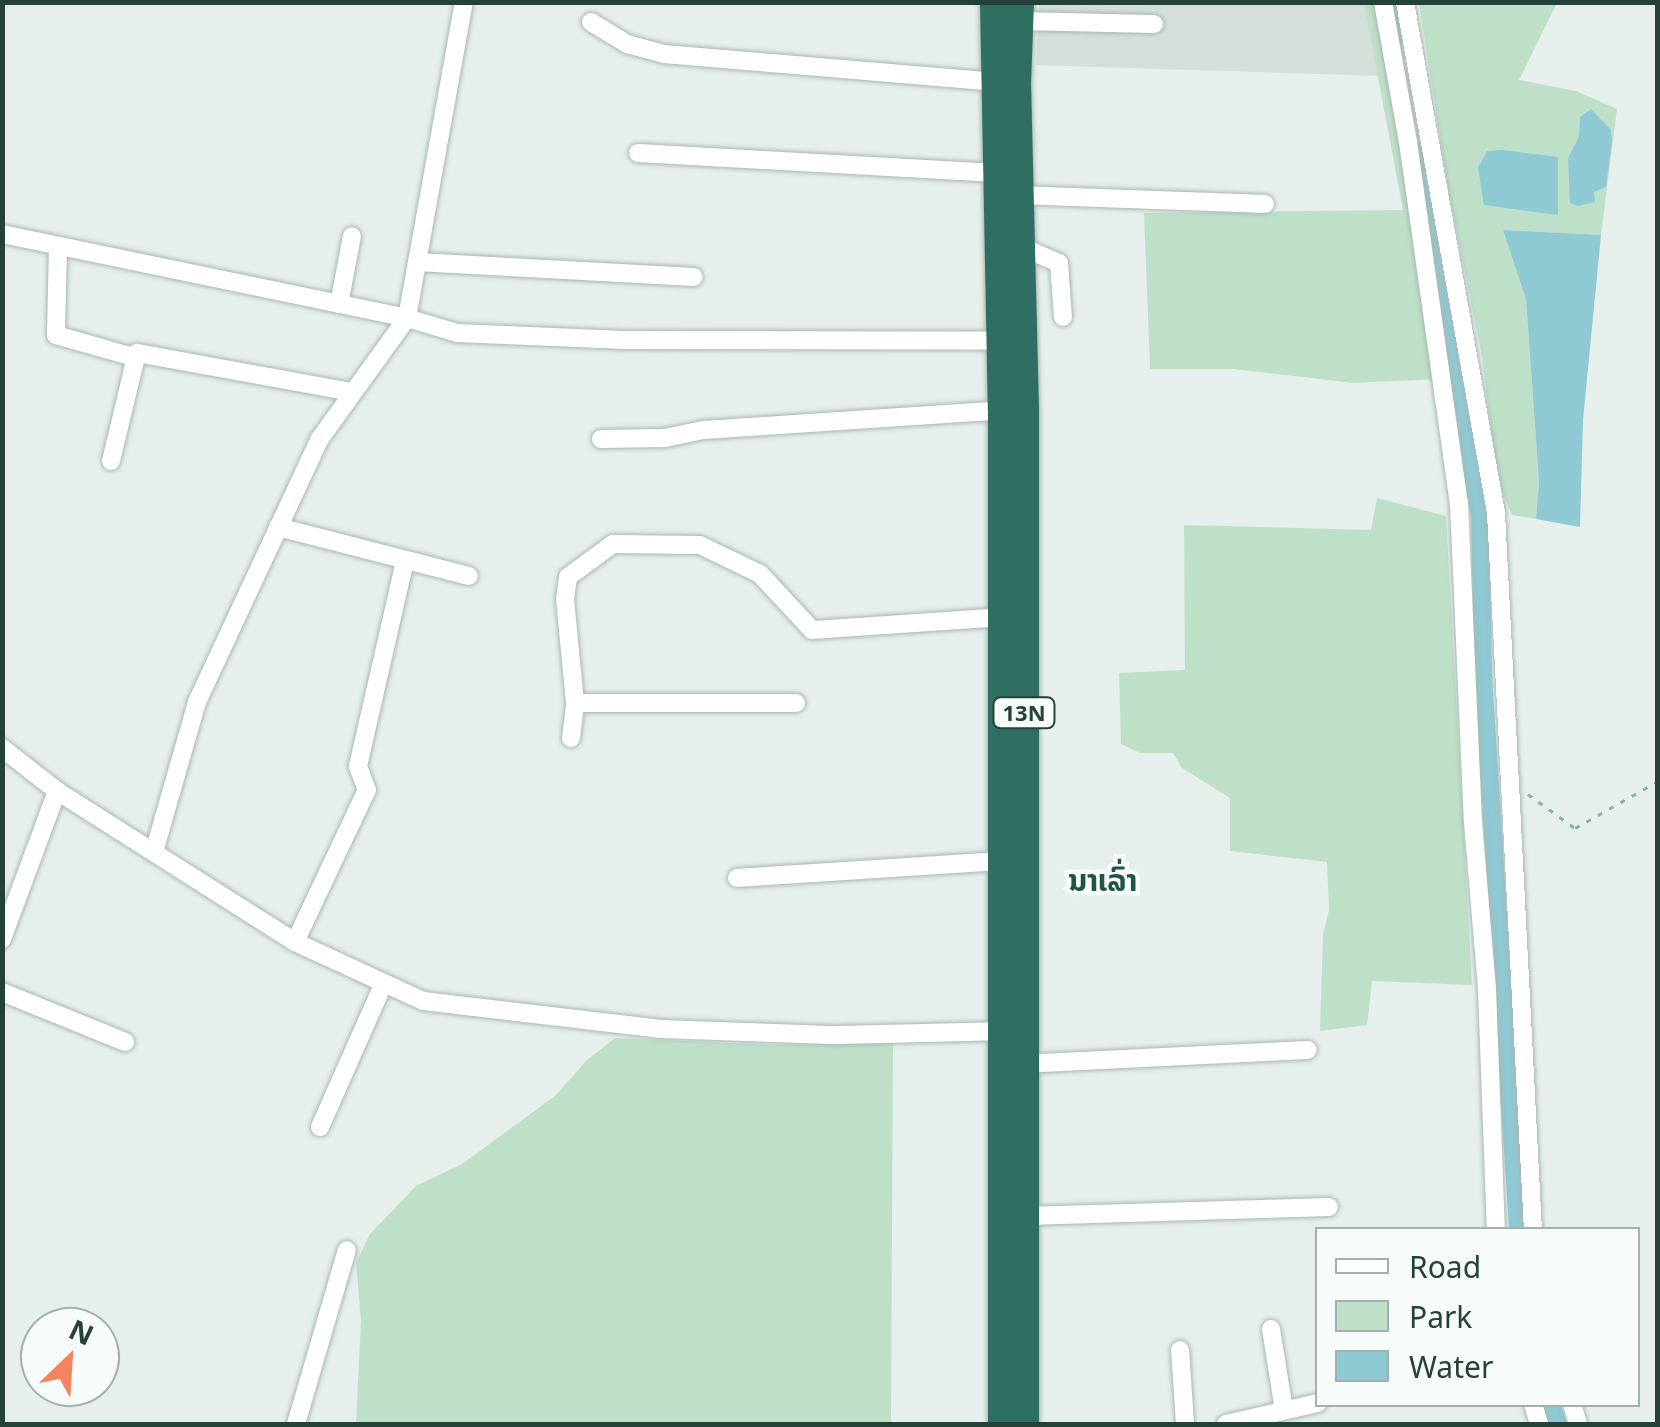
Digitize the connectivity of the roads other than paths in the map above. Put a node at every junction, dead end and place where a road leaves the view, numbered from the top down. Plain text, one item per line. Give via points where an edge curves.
1 (464, 2) edge
2 (994, 2) edge
3 (1383, 2) edge
4 (1405, 2) edge
5 (1020, 12) edge
6 (590, 22) dead end
7 (1154, 24) dead end
8 (994, 82) junction
9 (638, 153) dead end
10 (996, 173) junction
11 (1019, 195) junction
12 (1264, 204) dead end
13 (2, 234) edge
14 (352, 236) dead end
15 (58, 246) junction
16 (1022, 246) junction
17 (417, 262) junction
18 (694, 277) dead end
19 (339, 304) junction
20 (1062, 317) dead end
21 (407, 318) junction
22 (1011, 341) junction
23 (134, 357) junction
24 (352, 392) junction
25 (1002, 410) junction
26 (601, 440) dead end
27 (110, 461) dead end
28 (278, 527) junction
29 (406, 561) junction
30 (468, 576) dead end
31 (1003, 617) junction
32 (1502, 694) junction
33 (1466, 699) junction
34 (575, 703) junction
35 (796, 703) dead end
36 (571, 738) dead end
37 (2, 748) edge
38 (57, 791) junction
39 (154, 852) junction
40 (999, 861) junction
41 (737, 878) dead end
42 (2, 939) edge
43 (295, 942) junction
44 (383, 985) junction
45 (2, 992) edge
46 (1012, 1031) junction
47 (126, 1042) dead end
48 (1308, 1050) dead end
49 (1014, 1064) junction
50 (320, 1127) dead end
51 (1328, 1207) dead end
52 (1026, 1216) junction
53 (1496, 1227) edge
54 (1533, 1227) edge
55 (346, 1250) dead end
56 (1271, 1329) dead end
57 (1180, 1350) dead end
58 (1315, 1403) edge
59 (1284, 1410) junction
60 (296, 1424) edge
61 (1002, 1424) edge
62 (1024, 1424) edge
63 (1185, 1424) edge
64 (1226, 1424) edge

1 - 17 street
2 - 8 highway, 13N
3 - 33 street via 1460,504
4 - 32 street via 1496,512
5 - 7 street
5 - 11 highway, 13N
6 - 8 street via 627,44 664,54
8 - 10 highway, 13N
9 - 10 street
10 - 22 highway, 13N
11 - 12 street
11 - 16 highway, 13N
13 - 15 street
14 - 19 street
15 - 19 street
15 - 23 street via 56,334
16 - 20 street via 1059,263
16 - 22 highway, 13N
17 - 18 street
17 - 21 street
19 - 21 street
21 - 22 street via 457,333 625,340
21 - 24 street
22 - 25 highway, 13N
22 - 46 highway, 13N
23 - 24 street via 143,353
23 - 27 street
24 - 28 street via 319,440
25 - 26 street
25 - 31 highway, 13N
28 - 29 street
28 - 39 street via 197,702
29 - 30 street
29 - 43 street via 358,766 367,790
31 - 34 street via 812,630 760,574 700,545 614,544 568,577
31 - 40 highway, 13N
32 - 33 street
32 - 54 street
33 - 53 street
34 - 35 street
34 - 36 street
37 - 38 street
38 - 39 street
38 - 42 street
39 - 43 street
40 - 41 street
40 - 46 highway, 13N
43 - 44 street
44 - 46 street via 423,1001 661,1029 836,1035
44 - 50 street
45 - 47 street
46 - 49 highway, 13N
48 - 49 street
49 - 52 highway, 13N
49 - 61 highway, 13N
51 - 52 street
52 - 62 highway, 13N
55 - 60 street
56 - 59 street
57 - 63 street
58 - 59 street
59 - 64 street

